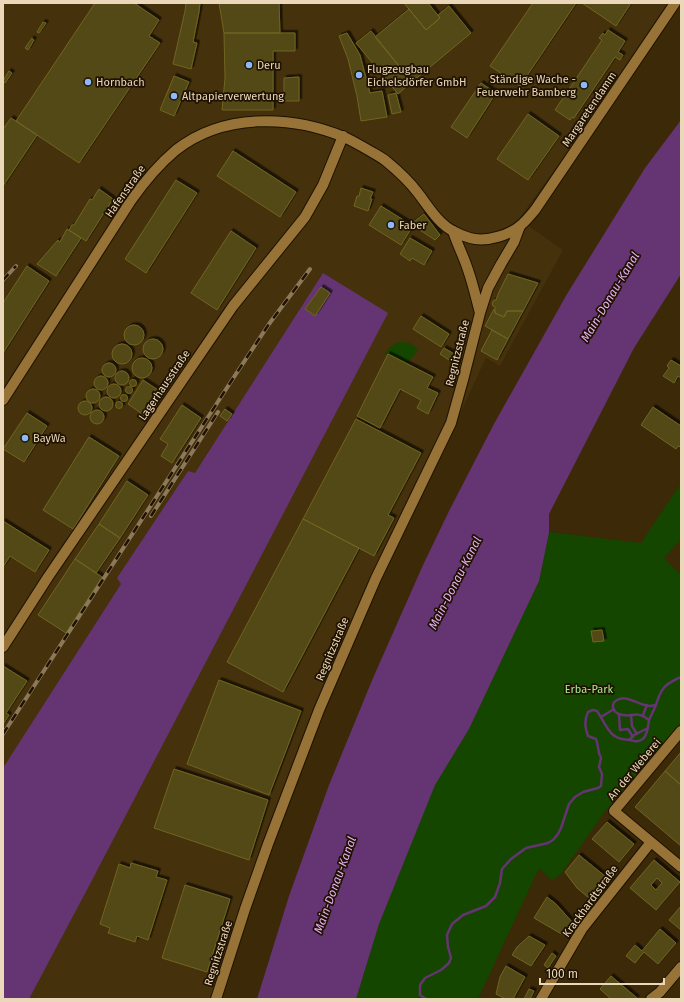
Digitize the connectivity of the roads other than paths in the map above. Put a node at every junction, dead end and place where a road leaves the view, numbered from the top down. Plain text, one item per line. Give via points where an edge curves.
1 (675, 3) edge
2 (342, 136) junction
3 (520, 226) junction
4 (453, 231) junction
5 (480, 312) junction
6 (3, 400) edge
7 (3, 647) edge
8 (681, 731) edge
9 (651, 842) junction
10 (681, 867) edge
11 (681, 967) edge
12 (216, 999) edge
13 (540, 999) edge
14 (651, 999) edge

1 - 3 street, Margaretendamm via 549,190
2 - 4 street, Hafenstraße via 386,161 417,191 438,219
2 - 6 street, Hafenstraße via 296,124 248,122 217,128 177,149 144,182
2 - 7 street, Lagerhausstraße via 323,186 305,217 233,306
3 - 4 street, Hafenstraße via 498,237 483,239 474,239
3 - 5 street, Regnitzstraße via 514,242 488,288
4 - 5 street, Regnitzstraße via 468,268
5 - 12 street, Regnitzstraße via 451,423 376,578 327,690 268,844
8 - 9 street, An der Weberei via 614,811
9 - 10 street, An der Weberei
9 - 13 street, Krackhardtstraße via 582,929
11 - 14 street

